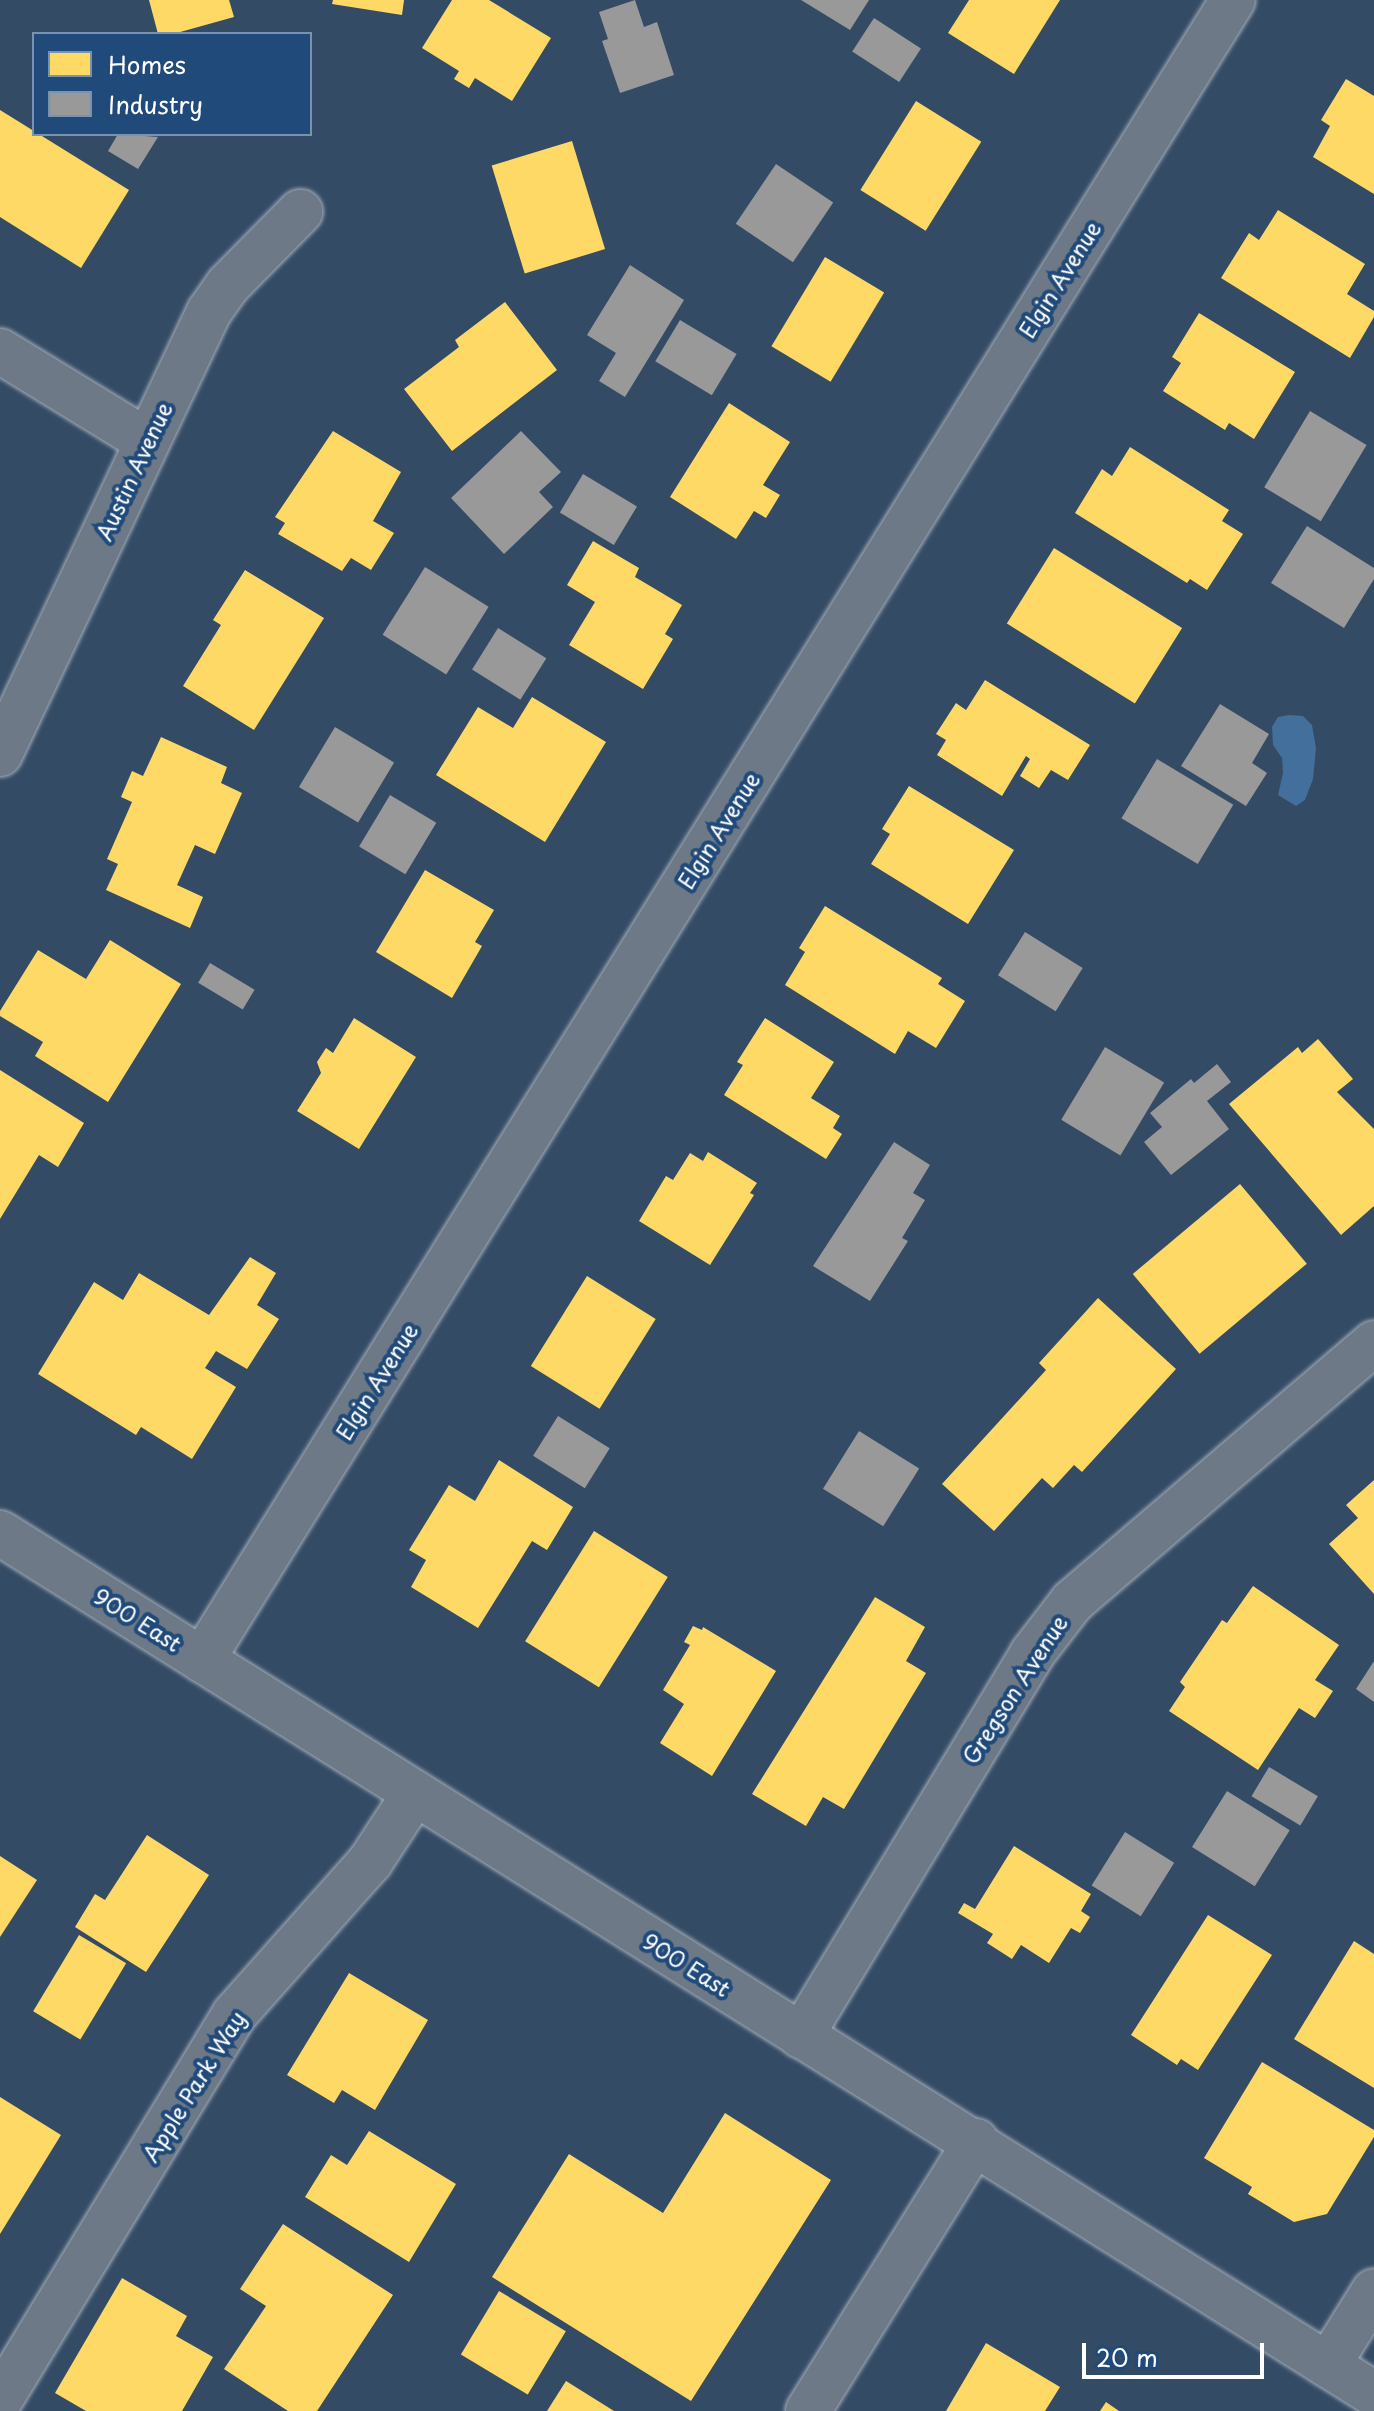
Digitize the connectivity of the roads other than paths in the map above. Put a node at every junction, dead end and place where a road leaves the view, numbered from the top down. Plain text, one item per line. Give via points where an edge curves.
1 (1233, 0) edge
2 (300, 212) dead end
3 (0, 351) edge
4 (147, 441) junction
5 (0, 754) edge
6 (1374, 1343) edge
7 (0, 1533) edge
8 (202, 1660) junction
9 (415, 1793) junction
10 (801, 2036) junction
11 (976, 2141) junction
12 (1374, 2291) edge
13 (1328, 2365) junction
14 (1374, 2394) edge
15 (0, 2400) edge
16 (808, 2411) edge

1 - 8 street, Elgin Avenue
2 - 4 street, Austin Avenue via 228,285 209,312
3 - 4 street
4 - 5 street, Austin Avenue
6 - 10 street, Gregson Avenue via 1072,1602 1032,1654
7 - 8 street, 900 East
8 - 9 street, 900 East
9 - 10 street, 900 East
9 - 15 street, Apple Park Way via 370,1862 234,2015
10 - 11 street, 900 East
11 - 13 street, 900 East
11 - 16 street
12 - 13 street
13 - 14 street, 900 East

